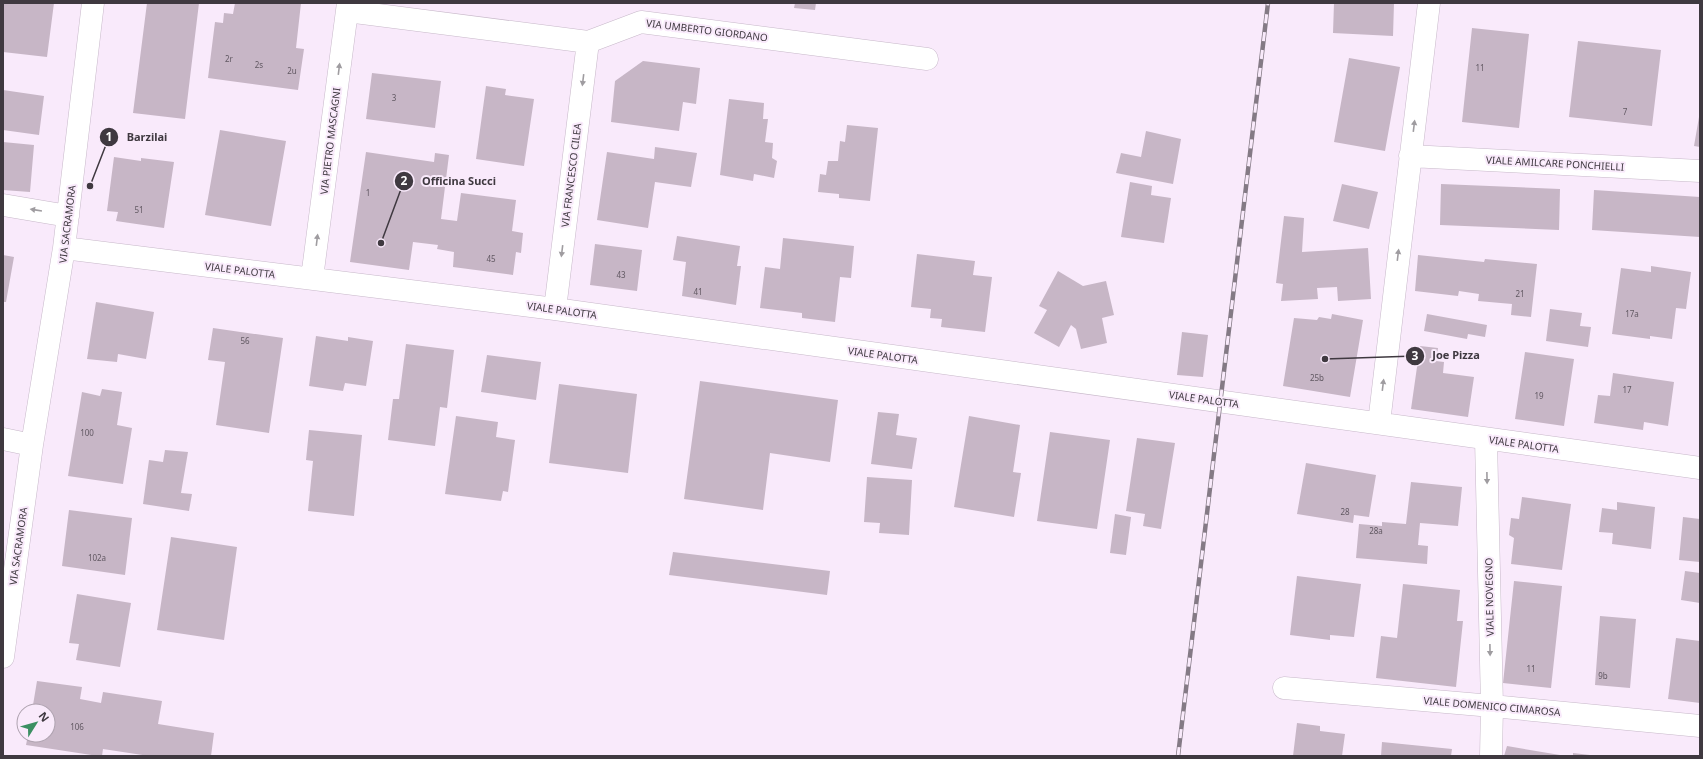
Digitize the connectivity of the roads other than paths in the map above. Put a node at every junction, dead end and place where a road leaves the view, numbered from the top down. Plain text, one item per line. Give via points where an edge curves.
1 (93, 3) edge
2 (1429, 3) edge
3 (347, 7) edge
4 (588, 42) junction
5 (927, 60) dead end
6 (1410, 156) junction
7 (1700, 171) edge
8 (3, 205) edge
9 (68, 216) junction
10 (64, 248) junction
11 (312, 278) junction
12 (555, 309) junction
13 (1379, 423) junction
14 (3, 439) edge
15 (1486, 439) junction
16 (31, 451) junction
17 (3, 452) edge
18 (1700, 468) edge
19 (4, 650) edge
20 (1284, 688) dead end
21 (1492, 706) junction
22 (1700, 726) edge
23 (1491, 756) edge

1 - 9 street, VIA SACRAMORA
6 -> 2 street
3 - 4 street, VIA UMBERTO GIORDANO
11 -> 3 street, VIA PIETRO MASCAGNI
4 - 5 street, VIA UMBERTO GIORDANO via 641,22
4 -> 12 street, VIA FRANCESCO CILEA
6 - 7 street, VIALE AMILCARE PONCHIELLI
13 -> 6 street
9 -> 8 street
9 - 10 street, VIA SACRAMORA
10 - 11 street, VIALE PALOTTA
10 - 16 street, VIA SACRAMORA
11 - 12 street, VIALE PALOTTA
12 - 13 street, VIALE PALOTTA
13 - 15 street, VIALE PALOTTA
14 - 16 street
15 - 18 street, VIALE PALOTTA
15 -> 21 street, VIALE NOVEGNO
16 - 17 street
16 - 19 street, VIA SACRAMORA
20 - 21 street, VIALE DOMENICO CIMAROSA
21 - 22 street, VIALE DOMENICO CIMAROSA
21 - 23 street, VIALE NOVEGNO

